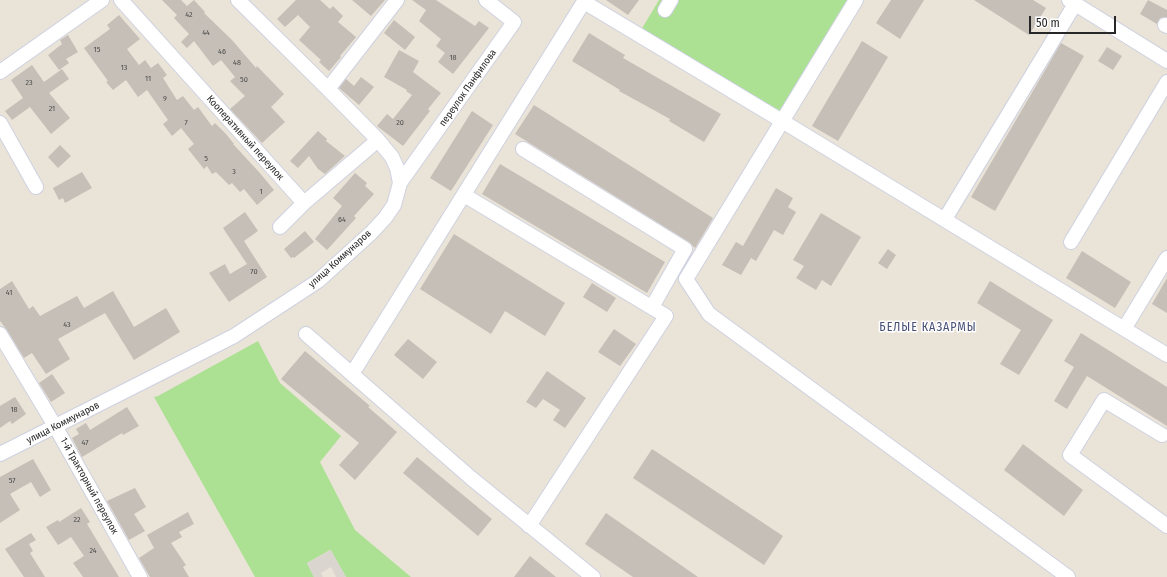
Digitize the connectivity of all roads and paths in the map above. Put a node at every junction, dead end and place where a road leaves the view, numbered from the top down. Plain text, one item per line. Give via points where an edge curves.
1 (102, 0) edge
2 (120, 0) edge
3 (238, 0) edge
4 (397, 0) edge
5 (486, 0) edge
6 (856, 0) edge
7 (585, 1) edge
8 (1072, 2) edge
9 (1167, 61) edge
10 (0, 72) edge
11 (1167, 82) edge
12 (328, 89) junction
13 (782, 121) junction
14 (0, 123) edge
15 (378, 140) junction
16 (523, 149) dead end
17 (400, 183) junction
18 (36, 187) dead end
19 (464, 195) junction
20 (304, 203) junction
21 (944, 220) junction
22 (280, 227) dead end
23 (1071, 242) dead end
24 (1167, 258) edge
25 (652, 307) junction
26 (1124, 329) junction
27 (0, 334) edge
28 (306, 334) dead end
29 (1167, 355) edge
30 (352, 374) junction
31 (55, 426) junction
32 (1162, 435) dead end
33 (0, 454) edge
34 (529, 526) junction
35 (1167, 526) edge
36 (140, 577) edge
37 (593, 577) edge
38 (1068, 577) edge

1 - 10 street
2 - 20 street, Кооперативный переулок
3 - 12 street, улица Коммунаров
4 - 12 street
5 - 17 street, переулок Панфилова via 514,22
6 - 13 street
7 - 13 street
7 - 19 street
8 - 9 street
8 - 21 street
11 - 23 street
12 - 15 street, улица Коммунаров
13 - 21 street
13 - 38 street via 686,279 709,314
14 - 18 street
15 - 17 street, улица Коммунаров via 392,157
15 - 20 street
16 - 25 street via 685,249
17 - 31 street, улица Коммунаров via 394,205 385,218 318,281 234,336
19 - 25 street
19 - 30 street
20 - 22 street
21 - 26 street
24 - 26 street
25 - 34 street via 666,316
26 - 29 street
27 - 31 street, 1-й Тракторный переулок
28 - 30 street
30 - 34 street
31 - 33 street, улица Коммунаров
31 - 36 street, 1-й Тракторный переулок
32 - 35 street via 1104,400 1070,455
34 - 37 street

